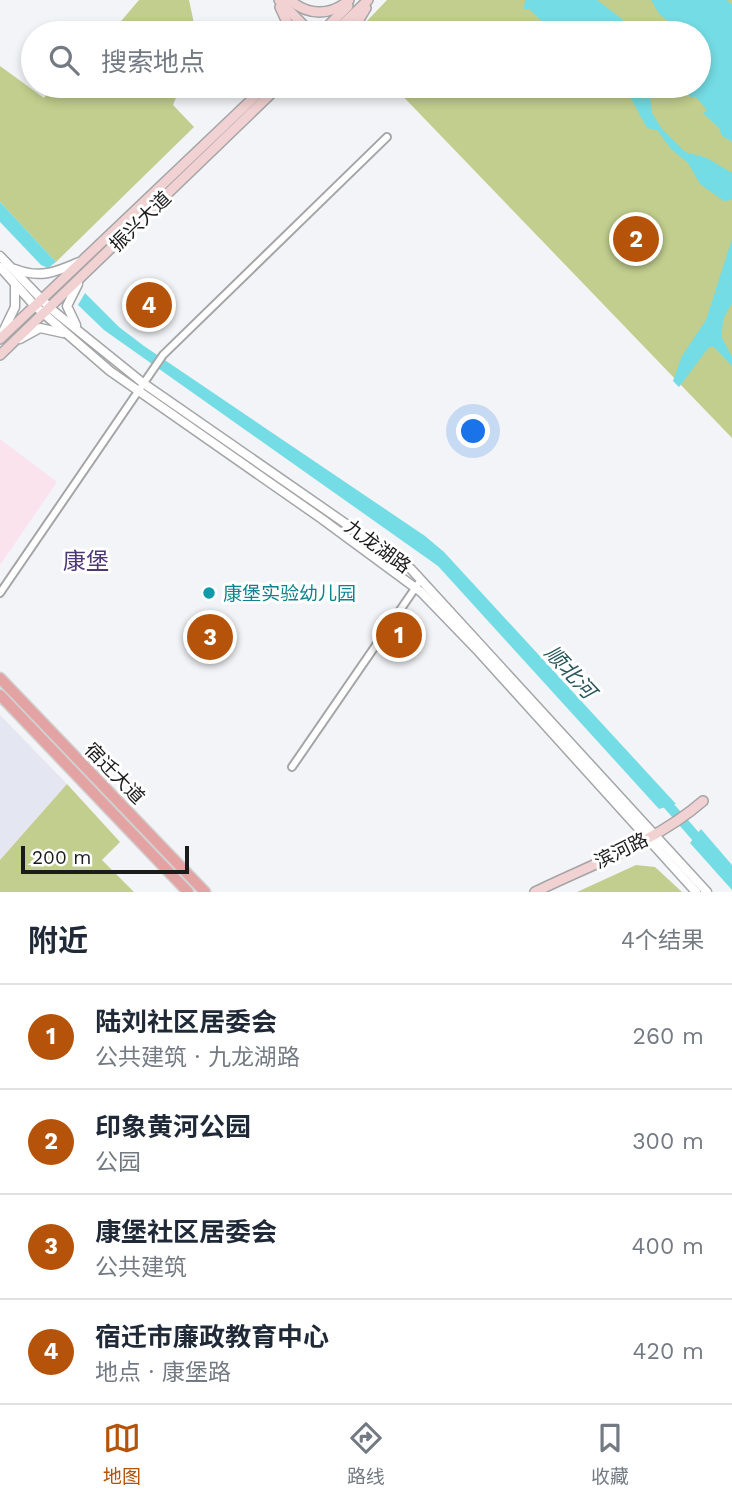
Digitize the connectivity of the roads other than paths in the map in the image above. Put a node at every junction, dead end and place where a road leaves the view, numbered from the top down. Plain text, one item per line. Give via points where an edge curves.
1 (277, 0) edge
2 (290, 0) edge
3 (352, 0) edge
4 (368, 0) edge
5 (374, 0) edge
6 (287, 21) edge
7 (299, 21) edge
8 (332, 21) edge
9 (346, 21) edge
10 (357, 21) edge
11 (257, 98) edge
12 (257, 98) edge
13 (387, 137) dead end
14 (0, 256) edge
15 (82, 261) junction
16 (0, 267) edge
17 (11, 268) junction
18 (84, 275) junction
19 (14, 282) junction
20 (38, 303) junction
21 (47, 311) junction
22 (82, 333) junction
23 (68, 335) junction
24 (0, 338) edge
25 (9, 346) junction
26 (0, 355) edge
27 (141, 387) junction
28 (421, 580) junction
29 (415, 587) junction
30 (0, 593) edge
31 (0, 678) edge
32 (0, 695) edge
33 (292, 767) dead end
34 (703, 801) dead end
35 (651, 835) junction
36 (188, 892) edge
37 (205, 892) edge
38 (535, 892) edge
39 (696, 892) edge
40 (707, 892) edge

1 - 6 main road
1 - 7 main road
2 - 3 main road via 320,13
3 - 8 main road
4 - 9 main road
5 - 10 main road
11 - 15 main road, 振兴大道
12 - 18 main road, 振兴大道
13 - 27 street via 173,345
14 - 17 street, 九龙湖路
15 - 17 street via 46,275
15 - 20 main road, 振兴大道
16 - 19 street, 九龙湖路
17 - 20 street, 九龙湖路
18 - 21 main road, 振兴大道
18 - 22 street via 67,306
19 - 20 street, 九龙湖路
19 - 24 street via 15,307
20 - 21 street, 九龙湖路
20 - 24 main road, 振兴大道
21 - 22 street, 九龙湖路
21 - 23 street, 九龙湖路
21 - 25 main road, 振兴大道
22 - 27 street, 九龙湖路
23 - 25 street via 40,328
23 - 27 street, 九龙湖路
25 - 26 main road, 振兴大道
27 - 28 street, 九龙湖路 via 370,538
27 - 29 street, 九龙湖路
27 - 30 street
28 - 29 street
28 - 35 street, 九龙湖路
29 - 33 street
29 - 35 street, 九龙湖路
31 - 37 main road, 宿迁大道
32 - 36 main road, 宿迁大道
34 - 35 main road, 滨河路
35 - 38 main road, 滨河路
35 - 39 street, 九龙湖路
35 - 40 street, 九龙湖路

